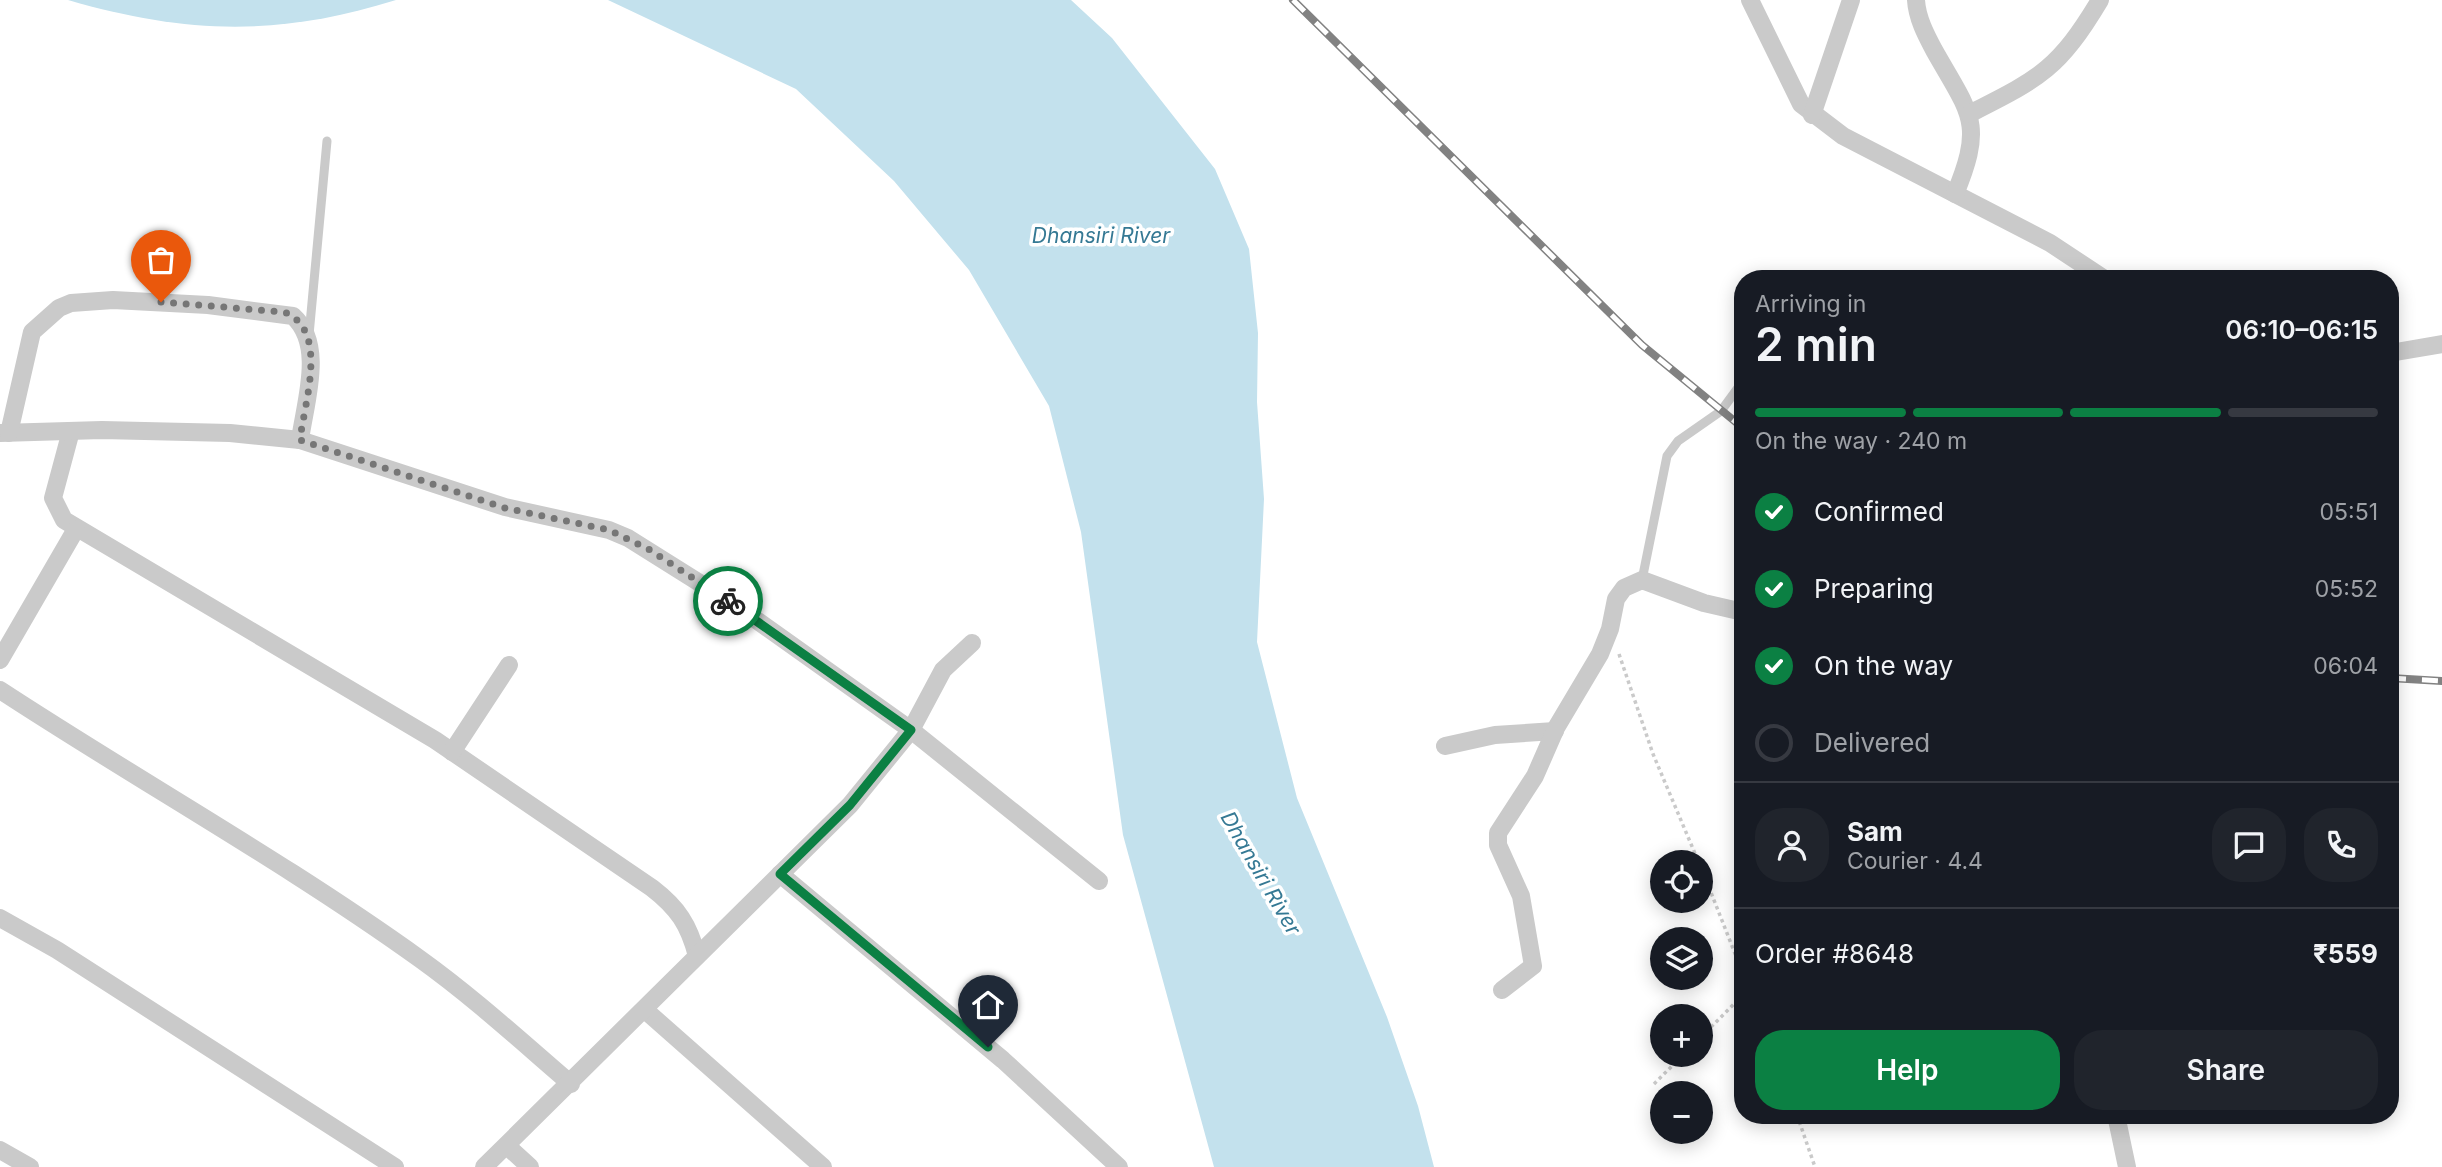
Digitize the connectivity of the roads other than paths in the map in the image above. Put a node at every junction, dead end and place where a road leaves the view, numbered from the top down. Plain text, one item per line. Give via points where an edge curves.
1 (1750, 0) edge
2 (1851, 0) edge
3 (1916, 0) edge
4 (2099, 0) edge
5 (1969, 114) junction
6 (1812, 115) junction
7 (327, 141) dead end
8 (1955, 194) junction
9 (2090, 270) edge
10 (309, 337) junction
11 (2442, 344) edge
12 (2399, 351) edge
13 (1734, 393) edge
14 (71, 431) junction
15 (4, 433) edge
16 (300, 440) junction
17 (76, 528) junction
18 (1642, 580) junction
19 (1734, 610) edge
20 (972, 643) dead end
21 (0, 660) edge
22 (509, 665) dead end
23 (0, 690) edge
24 (911, 730) junction
25 (1555, 731) junction
26 (1445, 746) dead end
27 (453, 752) junction
28 (780, 874) junction
29 (1099, 881) dead end
30 (0, 918) edge
31 (696, 956) junction
32 (1502, 990) dead end
33 (645, 1010) junction
34 (571, 1084) junction
35 (2118, 1124) edge
36 (508, 1146) junction
37 (0, 1150) edge
38 (30, 1167) edge
39 (395, 1167) edge
40 (485, 1167) edge
41 (530, 1167) edge
42 (824, 1167) edge
43 (1119, 1167) edge
44 (2127, 1167) edge

1 - 6 street via 1792,90
2 - 6 street
3 - 5 street via 1928,38
4 - 5 street via 2079,35 2049,69
5 - 8 street via 1970,158
6 - 8 street
7 - 10 lane
8 - 9 street via 2050,243
10 - 15 street via 301,323 284,312 127,301 71,303 32,332
10 - 16 street via 311,356
11 - 12 street
13 - 18 lane via 1721,411 1678,442 1667,456
14 - 15 street
14 - 16 street via 230,433
14 - 17 street via 53,498 57,510
16 - 24 street via 505,508 628,538 738,607
17 - 21 street
17 - 27 street
18 - 19 street
18 - 25 street via 1624,588 1616,599 1600,654
20 - 24 street via 943,670
22 - 27 street
23 - 34 street via 340,904 421,960
24 - 28 street via 850,805
24 - 29 street
25 - 26 street via 1495,735
25 - 32 street via 1535,776 1498,833 1498,845 1521,897 1533,966
27 - 31 street via 671,902 690,931
28 - 31 street
28 - 43 street via 1003,1060
30 - 39 street
31 - 33 street
33 - 34 street
33 - 42 street
34 - 36 street
35 - 44 street
36 - 40 street
36 - 41 street
37 - 38 street

